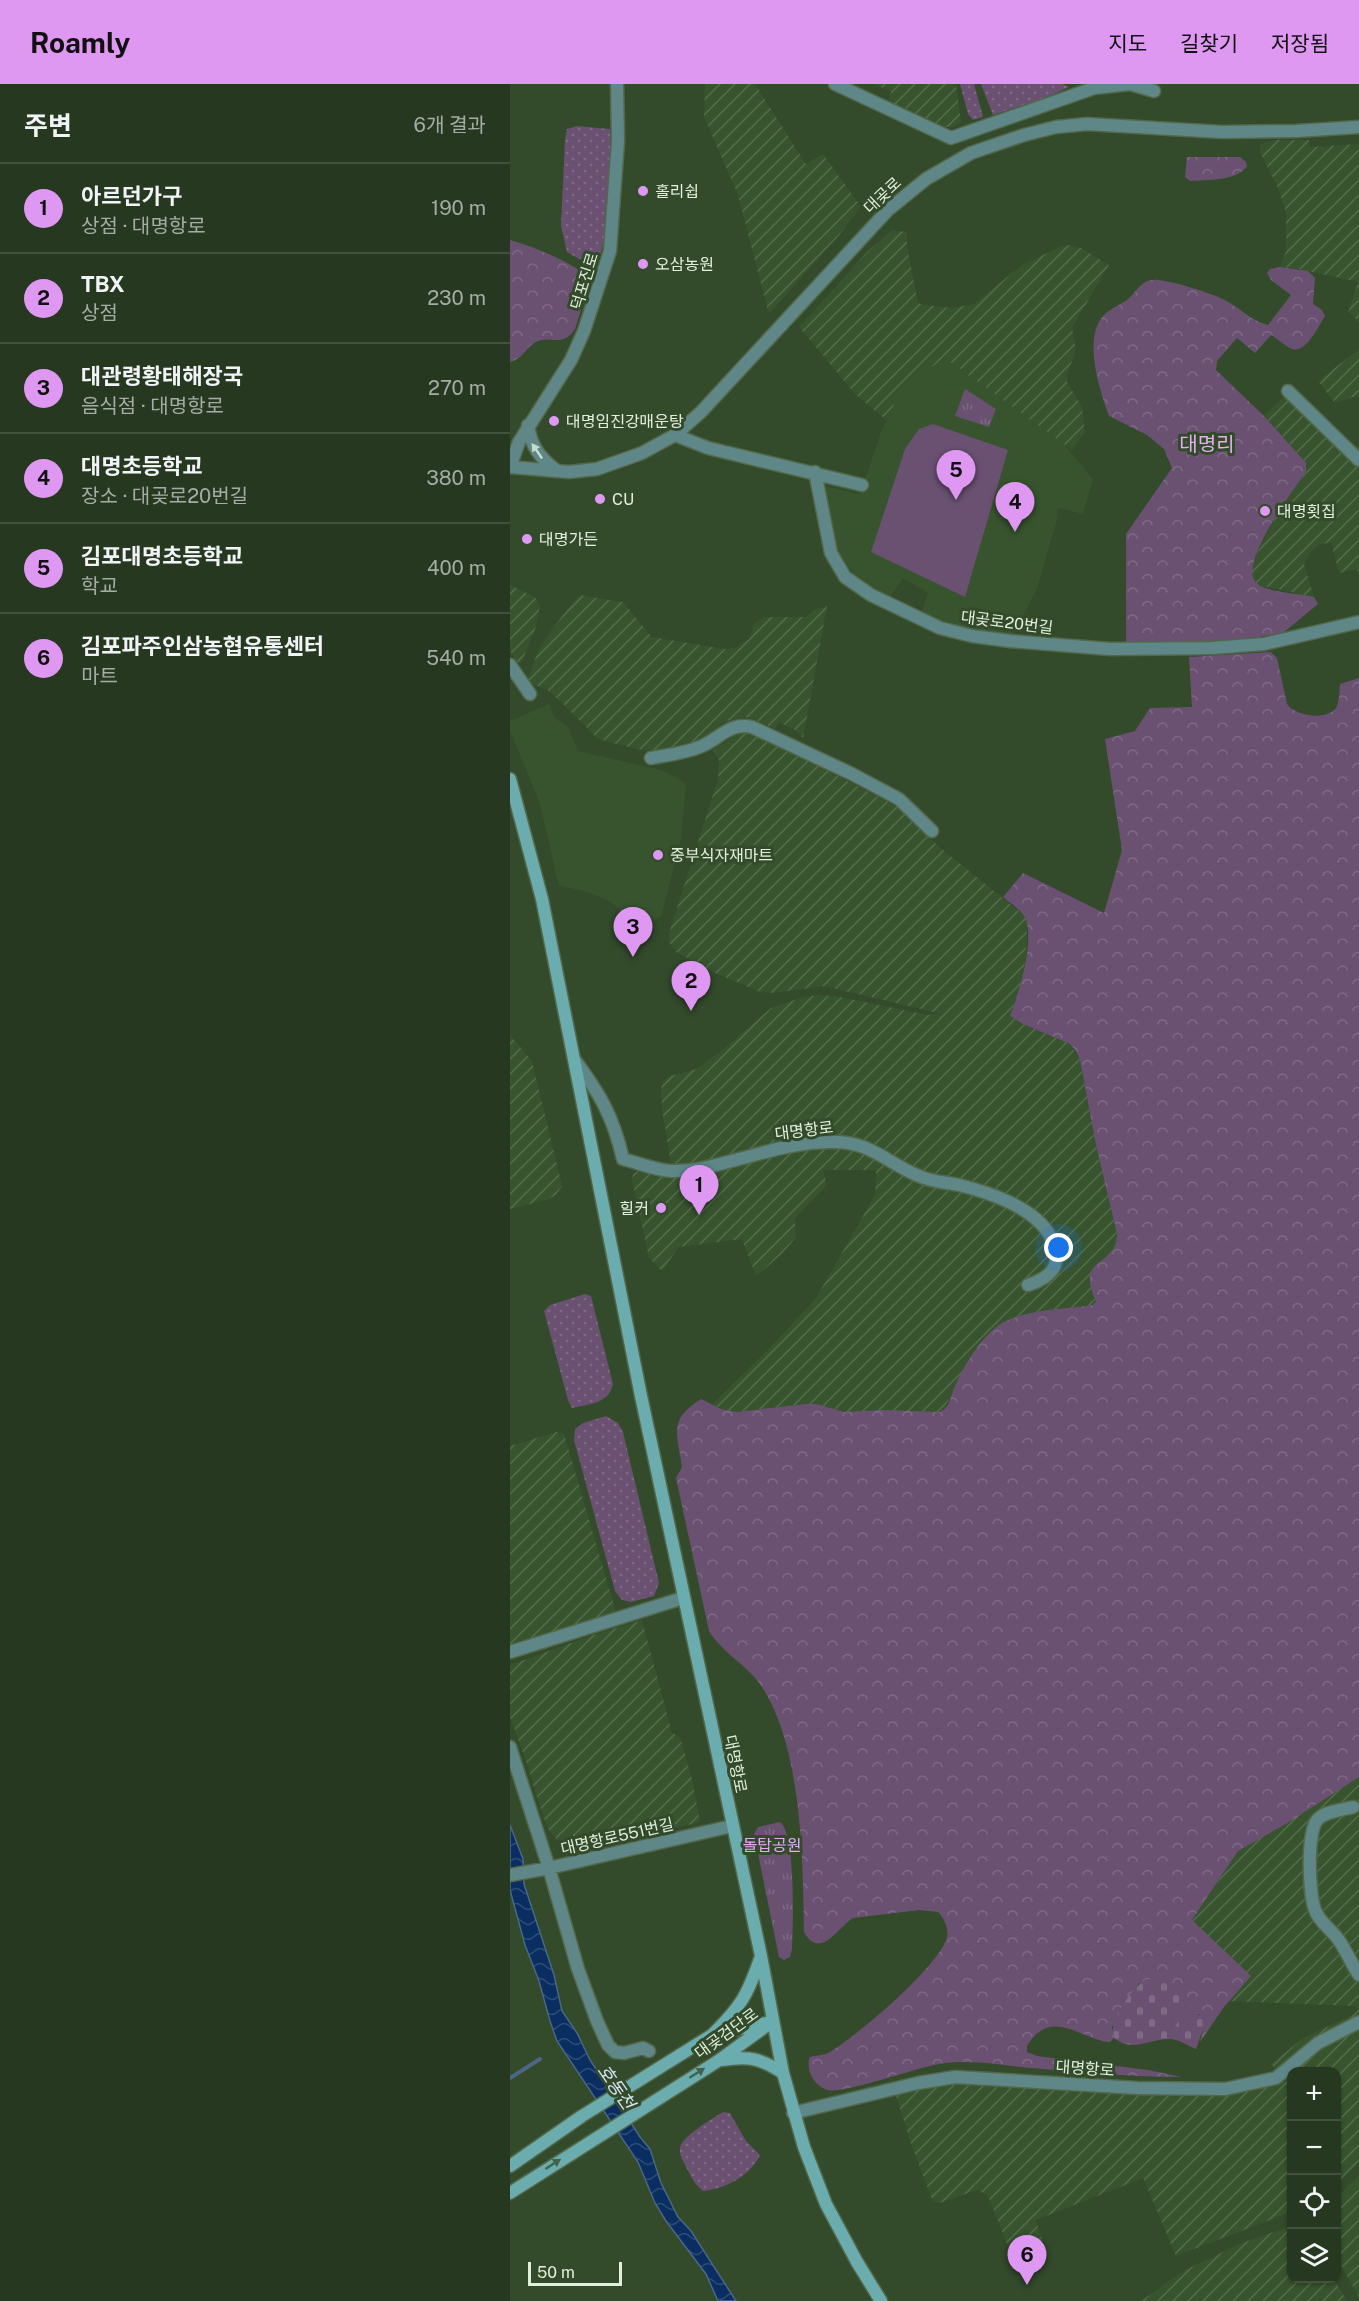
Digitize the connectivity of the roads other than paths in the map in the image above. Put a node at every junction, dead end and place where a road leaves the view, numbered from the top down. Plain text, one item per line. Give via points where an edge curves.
1 (617, 84) edge
2 (835, 84) edge
3 (1154, 91) dead end
4 (1359, 127) edge
5 (1288, 391) dead end
6 (528, 425) junction
7 (675, 435) junction
8 (510, 441) edge
9 (1359, 460) edge
10 (510, 467) edge
11 (557, 471) junction
12 (815, 472) junction
13 (862, 485) dead end
14 (1359, 622) edge
15 (510, 665) edge
16 (530, 694) dead end
17 (651, 758) dead end
18 (510, 779) edge
19 (932, 831) dead end
20 (574, 1059) junction
21 (1028, 1285) dead end
22 (683, 1598) junction
23 (510, 1652) edge
24 (510, 1747) edge
25 (1353, 1807) dead end
26 (732, 1826) junction
27 (546, 1869) junction
28 (510, 1875) edge
29 (760, 1956) junction
30 (1359, 1975) edge
31 (773, 2021) junction
32 (1359, 2022) edge
33 (712, 2035) junction
34 (649, 2051) dead end
35 (717, 2061) junction
36 (783, 2073) junction
37 (794, 2113) junction
38 (510, 2166) edge
39 (510, 2193) edge
40 (881, 2301) edge

1 - 6 street, 덕포진로 via 618,141 610,251 585,331
2 - 3 street via 951,138 1094,88 1130,84
4 - 7 street, 대곶로 via 1222,132 1087,124 1024,135 971,153 926,179 888,210 701,412
5 - 9 street
6 - 8 street
6 - 10 street, 덕포진로
11 -> 6 street via 534,449
7 - 11 street, 대곶로 via 642,453 597,469
7 - 12 street via 708,448
10 - 11 street, 대곶로
12 - 13 street
12 - 14 street, 대곶로20번길 via 831,553 845,577 871,595 940,628 1010,641 1110,649 1212,648 1264,644
15 - 16 street
17 - 19 street via 704,746 736,726 752,727 899,799
18 - 20 main road, 대명항로 via 543,899
20 - 21 street, 대명항로 via 611,1116 623,1159 662,1169 688,1170 800,1144 860,1144 919,1177 982,1192 1034,1216 1051,1239 1056,1262 1047,1277
20 - 22 main road, 대명항로
22 - 23 street
22 - 26 main road, 대명항로
24 - 27 street
25 - 30 street via 1317,1820 1311,1845 1310,1887 1314,1910 1336,1936
26 - 27 street, 대명항로551번길
26 - 29 main road, 대명항로
27 - 28 street, 대명항로551번길
27 - 34 street via 578,1969 608,2044 615,2052 643,2048
29 - 31 main road, 대명항로
29 - 33 main road via 749,1990
31 - 33 main road, 대곶검단로
31 - 35 main road, 대곶검단로
31 - 36 main road, 대명항로
32 - 37 street, 대명항로 via 1318,2043 1276,2078 1225,2089 955,2077
33 - 38 main road, 대곶검단로
35 - 36 main road via 756,2059
39 -> 35 main road, 대곶검단로
36 - 37 main road, 대명항로
37 - 40 main road, 대명항로 via 826,2204

